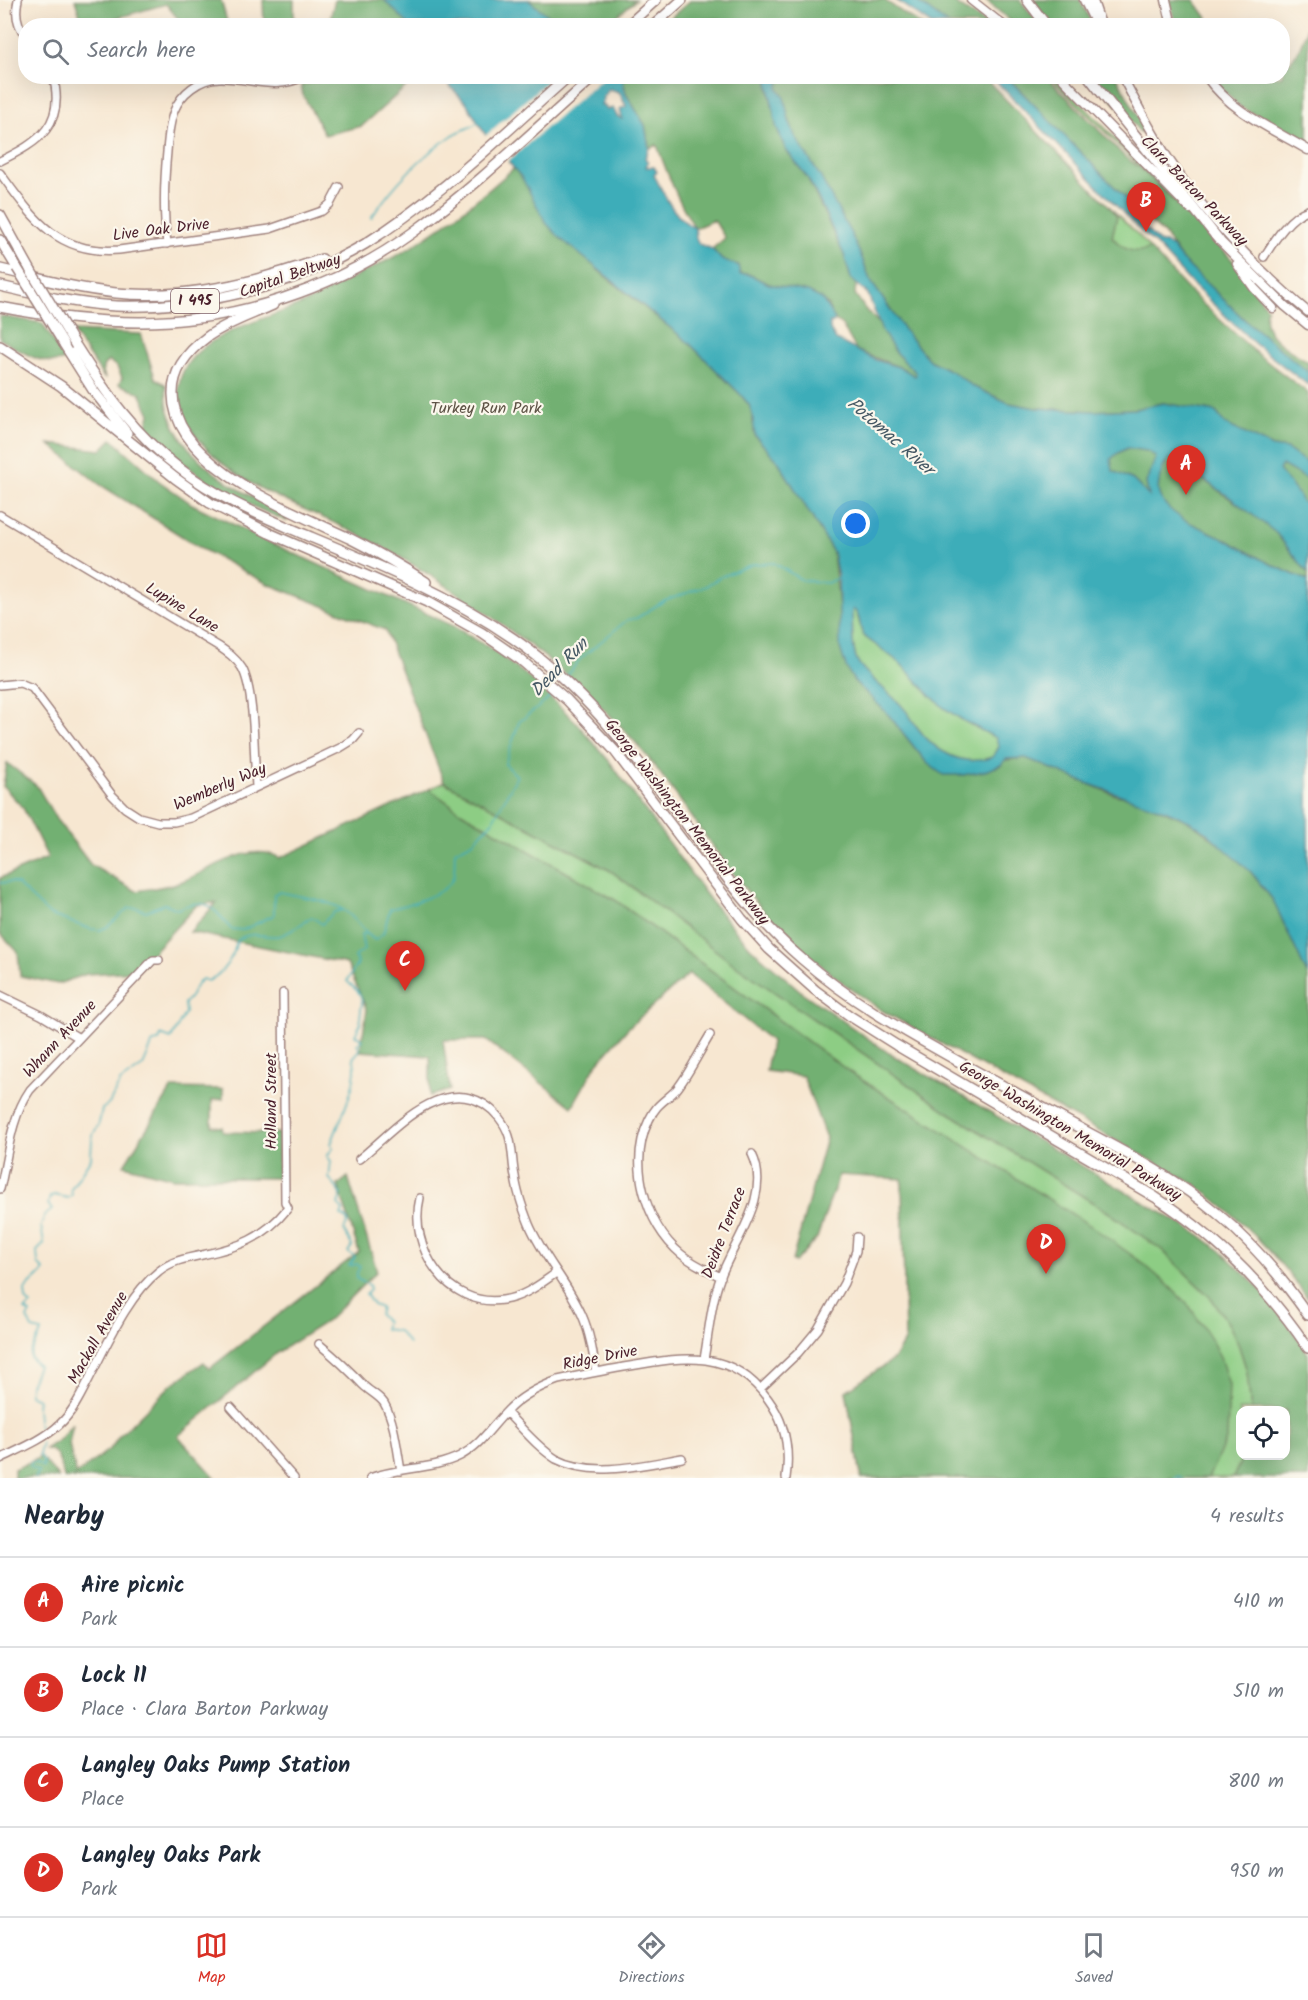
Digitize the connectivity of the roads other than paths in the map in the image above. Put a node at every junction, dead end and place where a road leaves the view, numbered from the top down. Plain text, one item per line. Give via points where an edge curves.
1 (18, 0) edge
2 (656, 0) edge
3 (682, 0) edge
4 (971, 0) edge
5 (1027, 0) edge
6 (1084, 0) edge
7 (1092, 0) edge
8 (1166, 0) edge
9 (636, 18) edge
10 (662, 18) edge
11 (994, 18) edge
12 (1041, 18) edge
13 (1094, 18) edge
14 (1097, 18) edge
15 (1170, 18) edge
16 (18, 22) edge
17 (55, 84) edge
18 (200, 84) edge
19 (559, 84) edge
20 (586, 84) edge
21 (1068, 84) edge
22 (1094, 84) edge
23 (1127, 84) edge
24 (1212, 84) edge
25 (1308, 150) edge
26 (0, 161) edge
27 (0, 173) edge
28 (339, 187) dead end
29 (1308, 210) edge
30 (0, 215) edge
31 (0, 220) edge
32 (379, 234) junction
33 (1219, 240) junction
34 (0, 241) edge
35 (167, 244) junction
36 (1264, 257) dead end
37 (0, 269) edge
38 (31, 271) junction
39 (330, 280) junction
40 (0, 286) edge
41 (0, 307) edge
42 (1273, 308) dead end
43 (1308, 312) edge
44 (1308, 325) edge
45 (0, 346) edge
46 (156, 462) junction
47 (0, 515) edge
48 (457, 602) junction
49 (0, 685) edge
50 (359, 733) dead end
51 (256, 787) junction
52 (159, 960) dead end
53 (283, 993) dead end
54 (0, 995) edge
55 (710, 1035) dead end
56 (79, 1038) junction
57 (3, 1152) edge
58 (752, 1154) dead end
59 (359, 1159) dead end
60 (0, 1189) edge
61 (420, 1198) dead end
62 (288, 1208) joint
63 (857, 1237) dead end
64 (556, 1273) junction
65 (721, 1277) junction
66 (1308, 1315) edge
67 (319, 1344) dead end
68 (1308, 1348) edge
69 (704, 1359) junction
70 (596, 1372) junction
71 (760, 1389) junction
72 (231, 1407) dead end
73 (506, 1412) junction
74 (682, 1458) dead end
75 (0, 1459) edge
76 (401, 1471) junction
77 (294, 1478) edge
78 (370, 1478) edge
79 (786, 1478) edge

1 - 16 street
2 - 9 highway
3 - 10 highway
4 - 11 main road
5 - 12 highway
6 - 13 main road
7 - 14 highway
8 - 15 main road
17 - 26 street via 55,108 45,131 31,145
18 - 35 street via 179,100 171,121 163,204
19 - 32 highway, Capital Beltway / I 495 via 422,203
20 - 39 highway, Capital Beltway / I 495 via 434,217 374,258
21 - 33 main road, Clara Barton Parkway
22 - 33 highway
23 - 43 main road, Clara Barton Parkway via 1170,161 1199,200 1255,263
24 - 25 main road via 1241,112
27 - 35 street, Live Oak Drive via 36,220 72,245 113,250
28 - 35 street, Live Oak Drive via 322,211 282,226
29 - 36 street via 1288,225
30 - 38 highway
31 - 38 highway
32 - 37 highway via 282,272 192,292 117,293
32 - 40 highway, Capital Beltway / I 495 via 348,253 283,280 193,302 94,304
33 - 42 main road
33 - 44 main road, Clara Barton Parkway
34 - 46 highway, bridge via 107,408
38 - 48 highway, bridge via 100,383 127,419 163,456 242,506
39 - 41 highway, Capital Beltway / I 495 via 240,310 167,321 90,320
39 - 48 highway via 214,332 193,348 175,380 173,400 178,418 202,453 236,481 352,539
45 - 46 highway via 62,386
46 - 68 highway, George Washington Memorial Parkway via 196,494 230,514 427,602 520,660 579,712 614,750 742,919 789,968 859,1022 1196,1225 1257,1281
47 - 51 street, Lupine Lane via 236,660 249,687
48 - 66 highway, George Washington Memorial Parkway via 531,652 589,702 738,893 798,956 889,1023 1152,1167 1196,1196 1259,1252
49 - 51 street, Wemberly Way via 20,682 36,692 112,795 139,817 165,822 186,819
50 - 51 street, Wemberly Way via 347,745
52 - 56 street, Whann Avenue via 153,960
53 - 62 street, Holland Street
54 - 56 street
55 - 65 street via 676,1090 652,1113 644,1131 640,1167 647,1203 672,1246
56 - 57 street, Whann Avenue via 25,1098
57 - 60 street, Whann Avenue
58 - 65 street, Deidre Terrace via 758,1173 757,1190
59 - 64 street via 424,1105 450,1098 475,1100 495,1113 508,1134 524,1211
61 - 64 street via 418,1224 430,1263 458,1291 481,1300 506,1300 524,1294
62 - 75 street, Mackall Avenue via 277,1222 249,1242 185,1259 159,1271 131,1303 67,1417 52,1431
63 - 71 street via 844,1283 818,1329
64 - 70 street via 584,1318
65 - 69 street, Deidre Terrace
67 - 76 street via 384,1403
69 - 70 street, Ridge Drive via 675,1358
69 - 71 street, Ridge Drive via 735,1370
70 - 73 street, Ridge Drive via 546,1384
71 - 79 street, Ridge Drive via 784,1431 788,1454
72 - 77 street
73 - 74 street via 554,1458 575,1468 608,1472
73 - 76 street, Ridge Drive via 479,1443 460,1456
76 - 78 street, Ridge Drive

